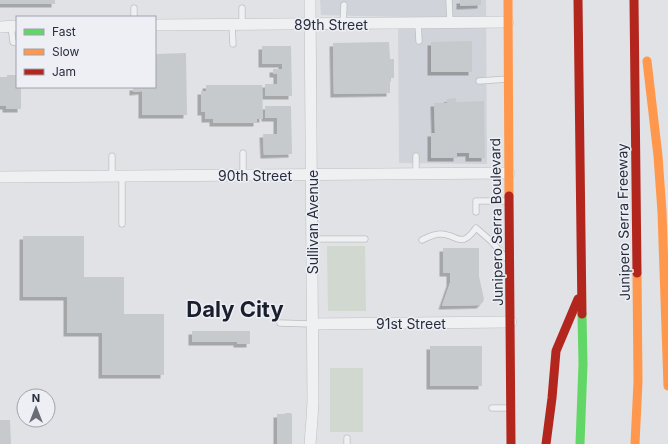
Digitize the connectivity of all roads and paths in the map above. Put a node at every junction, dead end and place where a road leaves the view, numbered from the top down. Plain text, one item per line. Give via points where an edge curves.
1 (310, 0) edge
2 (449, 0) edge
3 (508, 0) edge
4 (578, 0) edge
5 (634, 0) edge
6 (640, 0) edge
7 (344, 5) dead end
8 (134, 8) dead end
9 (242, 8) dead end
10 (134, 16) edge
11 (508, 22) junction
12 (418, 23) junction
13 (450, 23) junction
14 (310, 24) junction
15 (343, 24) junction
16 (156, 25) edge
17 (237, 25) junction
18 (11, 27) edge
19 (643, 31) dead end
20 (419, 41) dead end
21 (16, 44) edge
22 (233, 44) dead end
23 (646, 54) dead end
24 (508, 79) junction
25 (479, 81) dead end
26 (243, 153) dead end
27 (112, 156) dead end
28 (416, 156) dead end
29 (509, 173) junction
30 (416, 174) junction
31 (244, 175) junction
32 (312, 175) junction
33 (117, 176) junction
34 (0, 177) edge
35 (509, 201) junction
36 (476, 212) dead end
37 (122, 224) dead end
38 (312, 239) junction
39 (365, 239) dead end
40 (422, 240) dead end
41 (510, 262) junction
42 (581, 292) junction
43 (511, 322) junction
44 (280, 323) dead end
45 (312, 324) junction
46 (668, 386) edge
47 (492, 408) dead end
48 (512, 408) junction
49 (310, 444) edge
50 (511, 444) edge
51 (546, 444) edge
52 (580, 444) edge
53 (635, 444) edge

1 - 14 street, Sullivan Avenue
2 - 13 lane
3 - 11 main road, Junipero Serra Boulevard
4 - 42 main road
5 - 53 main road, Junipero Serra Freeway via 638,354
6 - 19 main road
7 - 15 lane
8 - 10 lane
9 - 17 lane
11 - 13 street, 89th Street
11 - 24 main road, Junipero Serra Boulevard
12 - 13 street, 89th Street
12 - 15 street, 89th Street
12 - 20 lane
14 - 15 street, 89th Street
14 - 17 street, 89th Street
14 - 32 street, Sullivan Avenue
16 - 17 street, 89th Street
17 - 22 lane
18 - 21 lane via 13,42
23 - 46 main road via 662,212
24 - 25 lane
24 - 29 main road, Junipero Serra Boulevard
26 - 31 lane
27 - 33 lane
28 - 30 lane
29 - 30 street, 90th Street
29 - 35 main road, Junipero Serra Boulevard
30 - 32 street, 90th Street
31 - 32 street, 90th Street
31 - 33 street, 90th Street
32 - 38 street, Sullivan Avenue
33 - 34 street, 90th Street
33 - 37 lane
35 - 36 lane via 476,201
35 - 41 main road, Junipero Serra Boulevard
38 - 39 lane
38 - 45 street, Sullivan Avenue
40 - 41 lane via 440,234 457,240 465,239 476,228
41 - 43 main road, Junipero Serra Boulevard
42 - 51 main road via 556,351
42 - 52 main road
43 - 45 street, 91st Street
43 - 48 main road, Junipero Serra Boulevard
44 - 45 lane
45 - 49 street, Sullivan Avenue
47 - 48 lane
48 - 50 main road, Junipero Serra Boulevard

